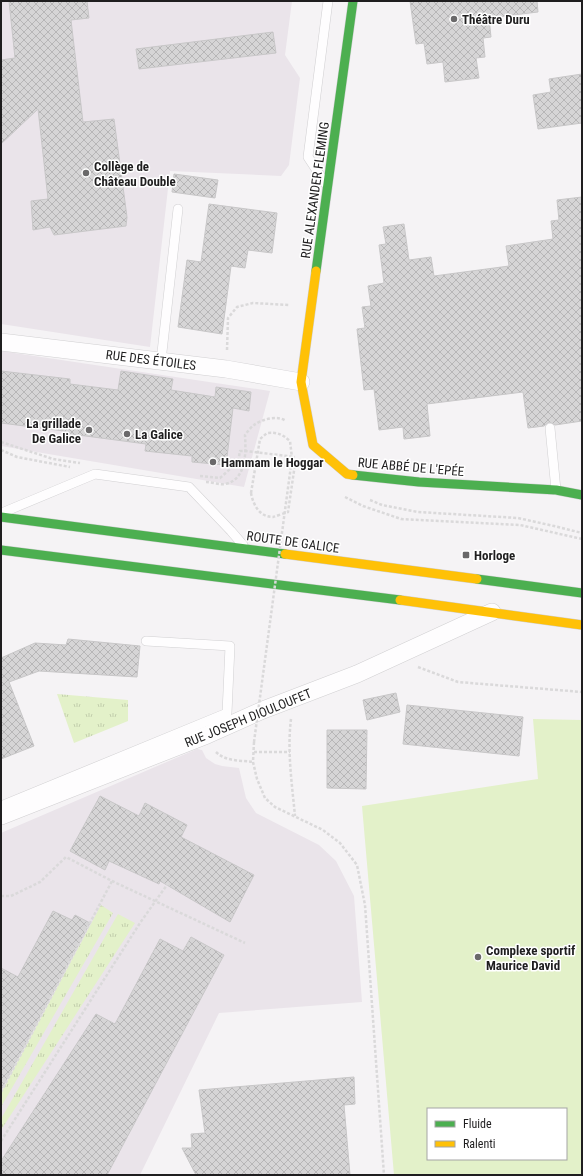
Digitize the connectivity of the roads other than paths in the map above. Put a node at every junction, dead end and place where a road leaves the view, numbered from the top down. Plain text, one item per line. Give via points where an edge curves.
1 (328, 1) edge
2 (354, 1) edge
3 (328, 188) junction
4 (178, 209) dead end
5 (1, 342) edge
6 (161, 361) junction
7 (301, 382) junction
8 (550, 428) dead end
9 (556, 490) junction
10 (582, 495) edge
11 (1, 514) edge
12 (1, 517) edge
13 (247, 549) junction
14 (1, 550) edge
15 (582, 593) edge
16 (492, 612) junction
17 (582, 625) edge
18 (146, 641) dead end
19 (1, 806) edge
20 (1, 816) edge

1 - 3 lane via 308,157
2 - 3 main road, RUE ALEXANDER FLEMING
3 - 7 main road, RUE ALEXANDER FLEMING
4 - 6 lane
5 - 6 street, RUE DES ÉTOILES
6 - 7 street, RUE DES ÉTOILES
7 - 9 main road, RUE ABBÉ DE L'EPÉE via 313,445 347,474 419,482
8 - 9 lane
9 - 10 main road, RUE ABBÉ DE L'EPÉE
11 - 13 lane via 95,474 189,487
12 - 13 main road, ROUTE DE GALICE
13 - 15 main road, ROUTE DE GALICE
14 - 16 main road
16 - 17 main road
16 - 20 street, RUE JOSEPH DIOULOUFET via 357,674
18 - 19 lane via 230,646 227,713

